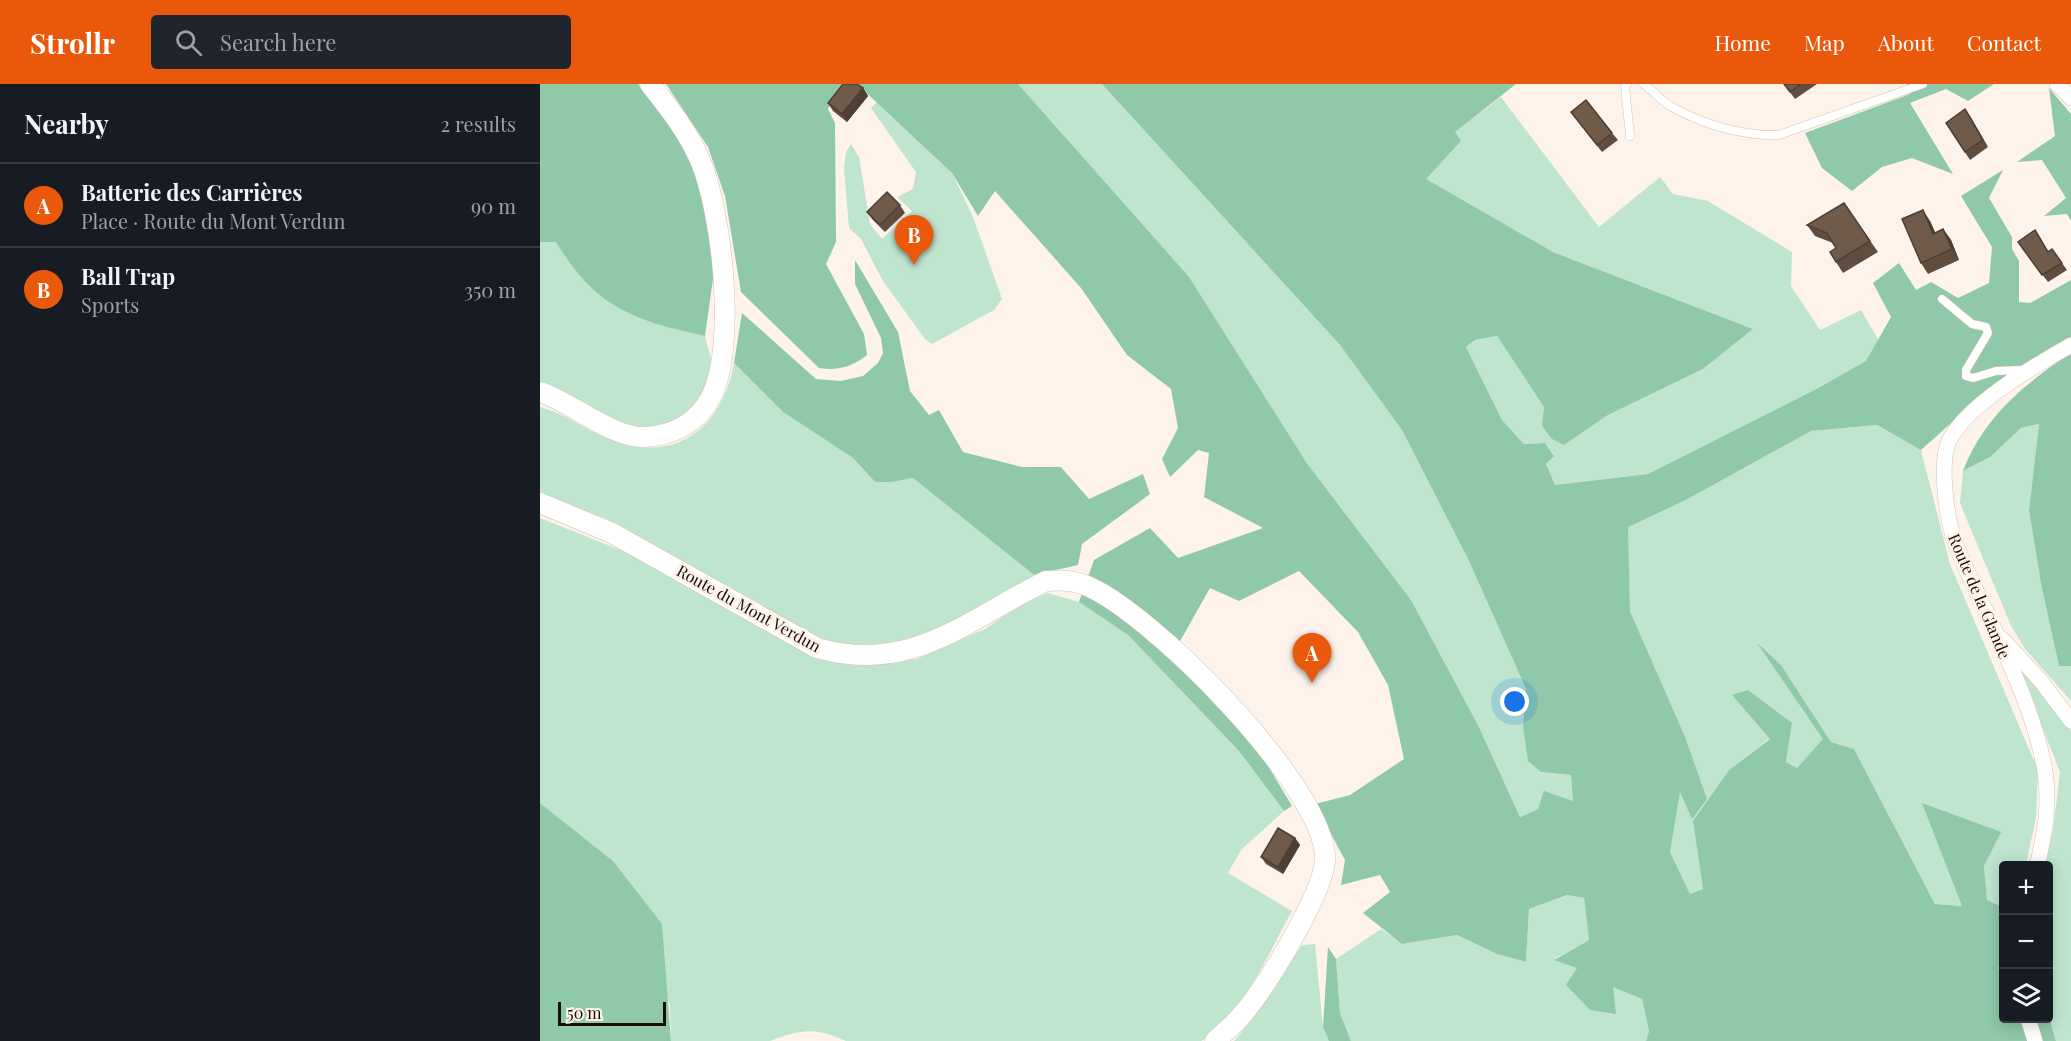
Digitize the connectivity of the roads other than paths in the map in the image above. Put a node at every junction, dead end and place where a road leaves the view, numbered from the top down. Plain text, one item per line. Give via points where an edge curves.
1 (650, 84) edge
2 (1627, 84) edge
3 (1643, 84) edge
4 (1923, 84) edge
5 (2057, 84) edge
6 (2071, 98) edge
7 (1630, 136) dead end
8 (1942, 299) dead end
9 (2071, 345) edge
10 (2027, 370) junction
11 (540, 392) edge
12 (540, 503) edge
13 (1994, 630) junction
14 (2071, 721) edge
15 (2038, 861) edge
16 (2030, 1023) edge
17 (1215, 1041) edge
18 (2035, 1041) edge

1 - 11 street via 686,132 700,160 715,212 724,291 721,370 711,398 696,419 670,433 642,437 615,430
2 - 7 lane
3 - 4 lane via 1673,108 1704,121 1754,135 1779,135
5 - 6 street
8 - 10 lane via 1972,324 1986,327 1988,333 1966,376
9 - 10 street, Route de la Glande
10 - 13 street, Route de la Glande via 1966,420 1949,440 1945,462 1951,529
12 - 17 street, Route du Mont Verdun via 612,533 817,648 843,655 888,655 944,638 1046,581 1082,584 1126,611 1189,664 1254,730 1311,812 1322,843 1325,861 1304,916 1260,991 1241,1017
13 - 14 street
13 - 15 street, Route de la Glande via 2018,685 2044,769 2048,815
16 - 18 street

